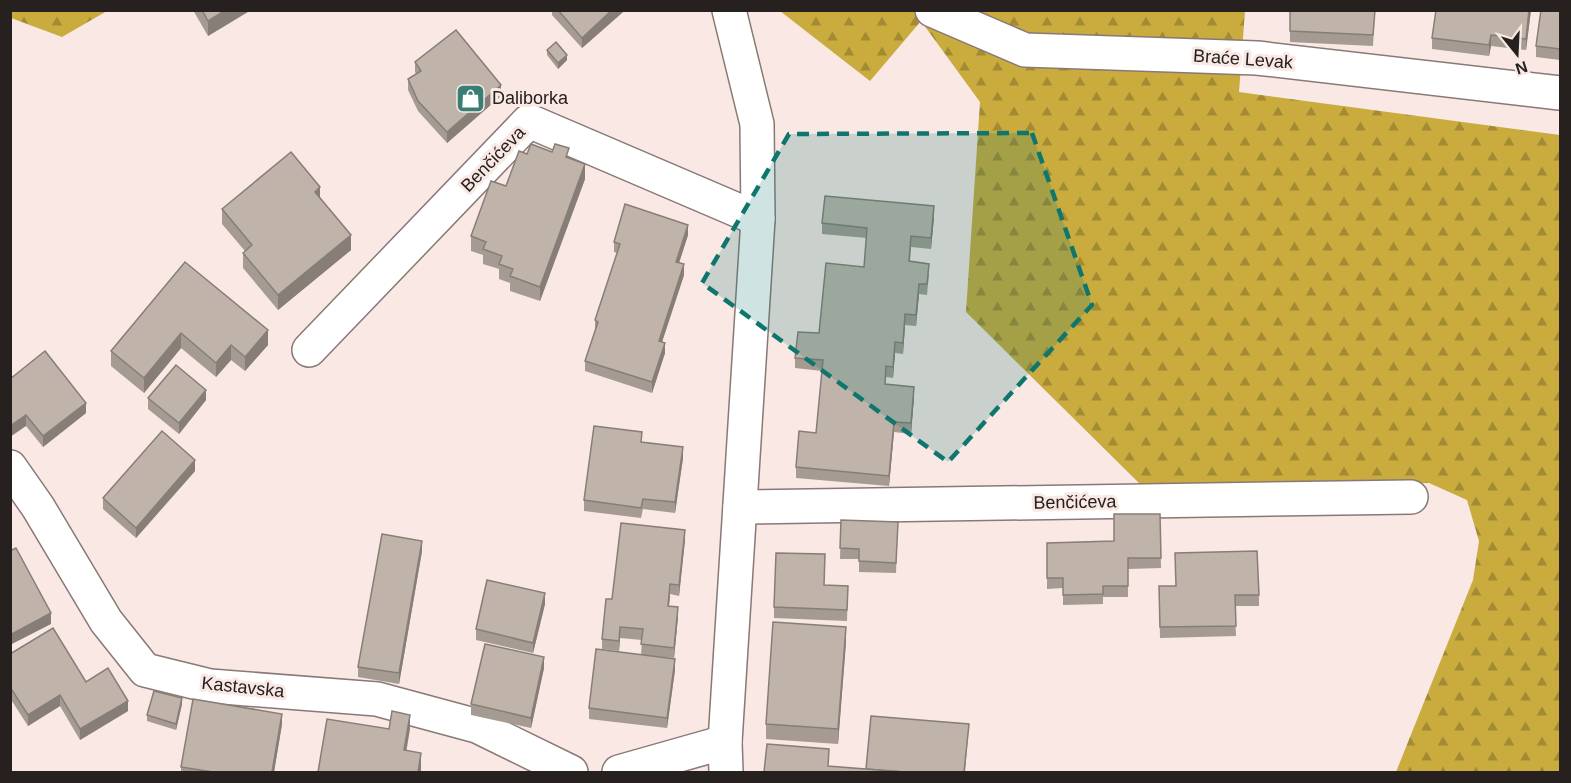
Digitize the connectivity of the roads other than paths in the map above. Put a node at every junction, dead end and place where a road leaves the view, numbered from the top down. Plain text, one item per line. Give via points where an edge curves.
1 (729, 10) edge
2 (932, 10) edge
3 (1560, 93) edge
4 (758, 219) junction
5 (309, 350) dead end
6 (10, 467) edge
7 (1411, 497) dead end
8 (740, 507) junction
9 (725, 757) edge
10 (571, 772) edge
11 (619, 772) edge

1 - 4 street via 757,124
2 - 3 street, Braće Levak via 1025,50 1257,58
4 - 5 street, Benčićeva via 529,121
4 - 8 street
6 - 10 street, Kastavska via 106,621 145,670 210,686 377,699 477,726
7 - 8 street, Benčićeva
8 - 9 street
9 - 11 street

